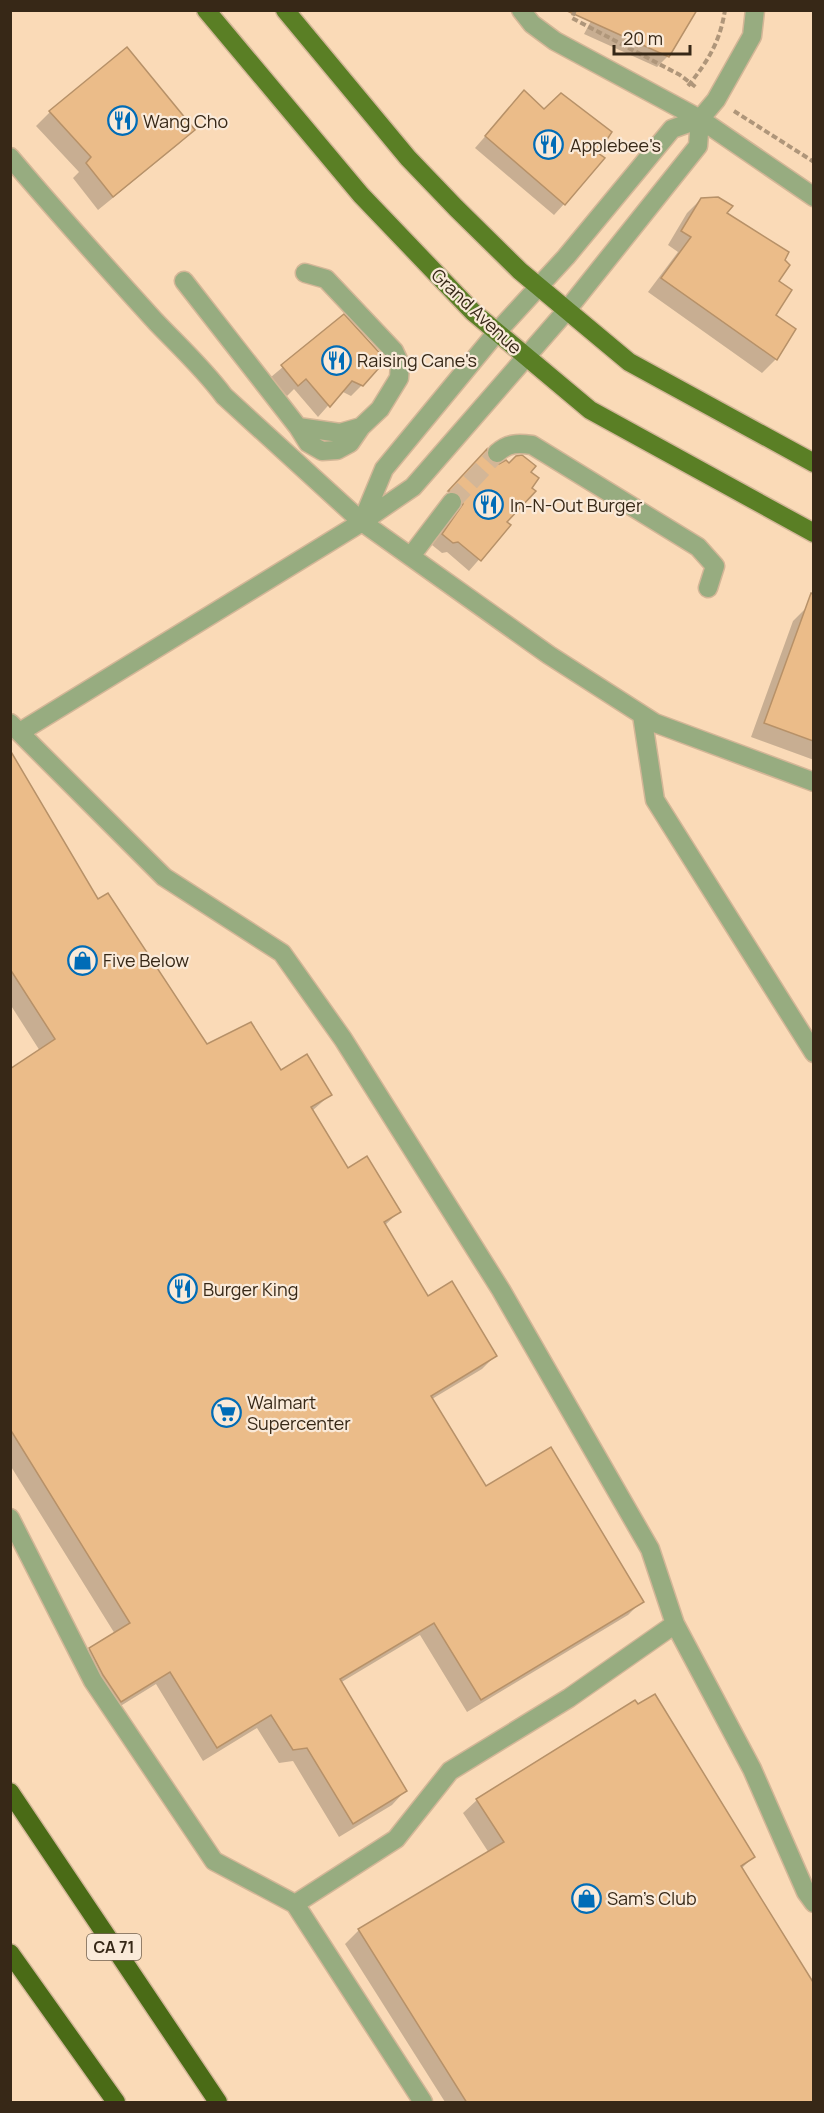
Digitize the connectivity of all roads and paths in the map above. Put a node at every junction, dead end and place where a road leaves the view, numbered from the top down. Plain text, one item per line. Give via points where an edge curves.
1 (206, 10) edge
2 (285, 10) edge
3 (521, 10) edge
4 (575, 10) edge
5 (755, 10) edge
6 (716, 100) junction
7 (700, 119) junction
8 (10, 157) edge
9 (813, 162) edge
10 (813, 197) edge
11 (304, 273) dead end
12 (184, 281) dead end
13 (539, 285) junction
14 (567, 310) junction
15 (497, 332) junction
16 (526, 356) junction
17 (497, 453) tunnel mouth
18 (813, 463) edge
19 (452, 502) tunnel mouth
20 (362, 522) junction
21 (813, 533) edge
22 (411, 556) junction
23 (708, 588) dead end
24 (642, 715) junction
25 (15, 727) edge
26 (813, 782) edge
27 (813, 1053) edge
28 (10, 1518) edge
29 (675, 1624) junction
30 (10, 1792) edge
31 (813, 1903) edge
32 (295, 1904) junction
33 (10, 1953) edge
34 (116, 2103) edge
35 (219, 2103) edge
36 (423, 2103) edge

1 - 15 main road, Grand Avenue via 361,195
2 - 13 main road via 408,158 488,240
3 - 7 lane via 555,41
4 - 6 path via 572,18 680,75
5 - 6 lane via 752,36
6 - 7 lane
6 - 9 path
7 - 10 lane
7 - 13 lane via 672,129
7 - 14 lane via 698,146
8 - 20 lane via 224,396
11 - 12 lane via 326,279 394,351 400,364 399,378 380,409 361,427 340,433 298,427
13 - 14 main road
13 - 15 lane
14 - 16 lane
14 - 18 main road via 629,362
15 - 16 main road, Grand Avenue
15 - 20 lane via 384,470
16 - 20 lane via 413,487
16 - 21 main road, Grand Avenue via 590,410
17 - 23 lane via 517,443 532,445 698,547 715,566
19 - 22 lane
20 - 22 lane
20 - 25 lane
22 - 24 lane via 533,645
24 - 26 lane
24 - 27 lane via 655,800
25 - 29 lane via 164,877 282,953 344,1038 501,1290 650,1550
28 - 32 lane via 93,1681 214,1861
29 - 31 lane via 752,1770
29 - 32 lane via 569,1698 450,1771 396,1839
30 - 35 highway, CA 71
32 - 36 lane
33 - 34 highway

